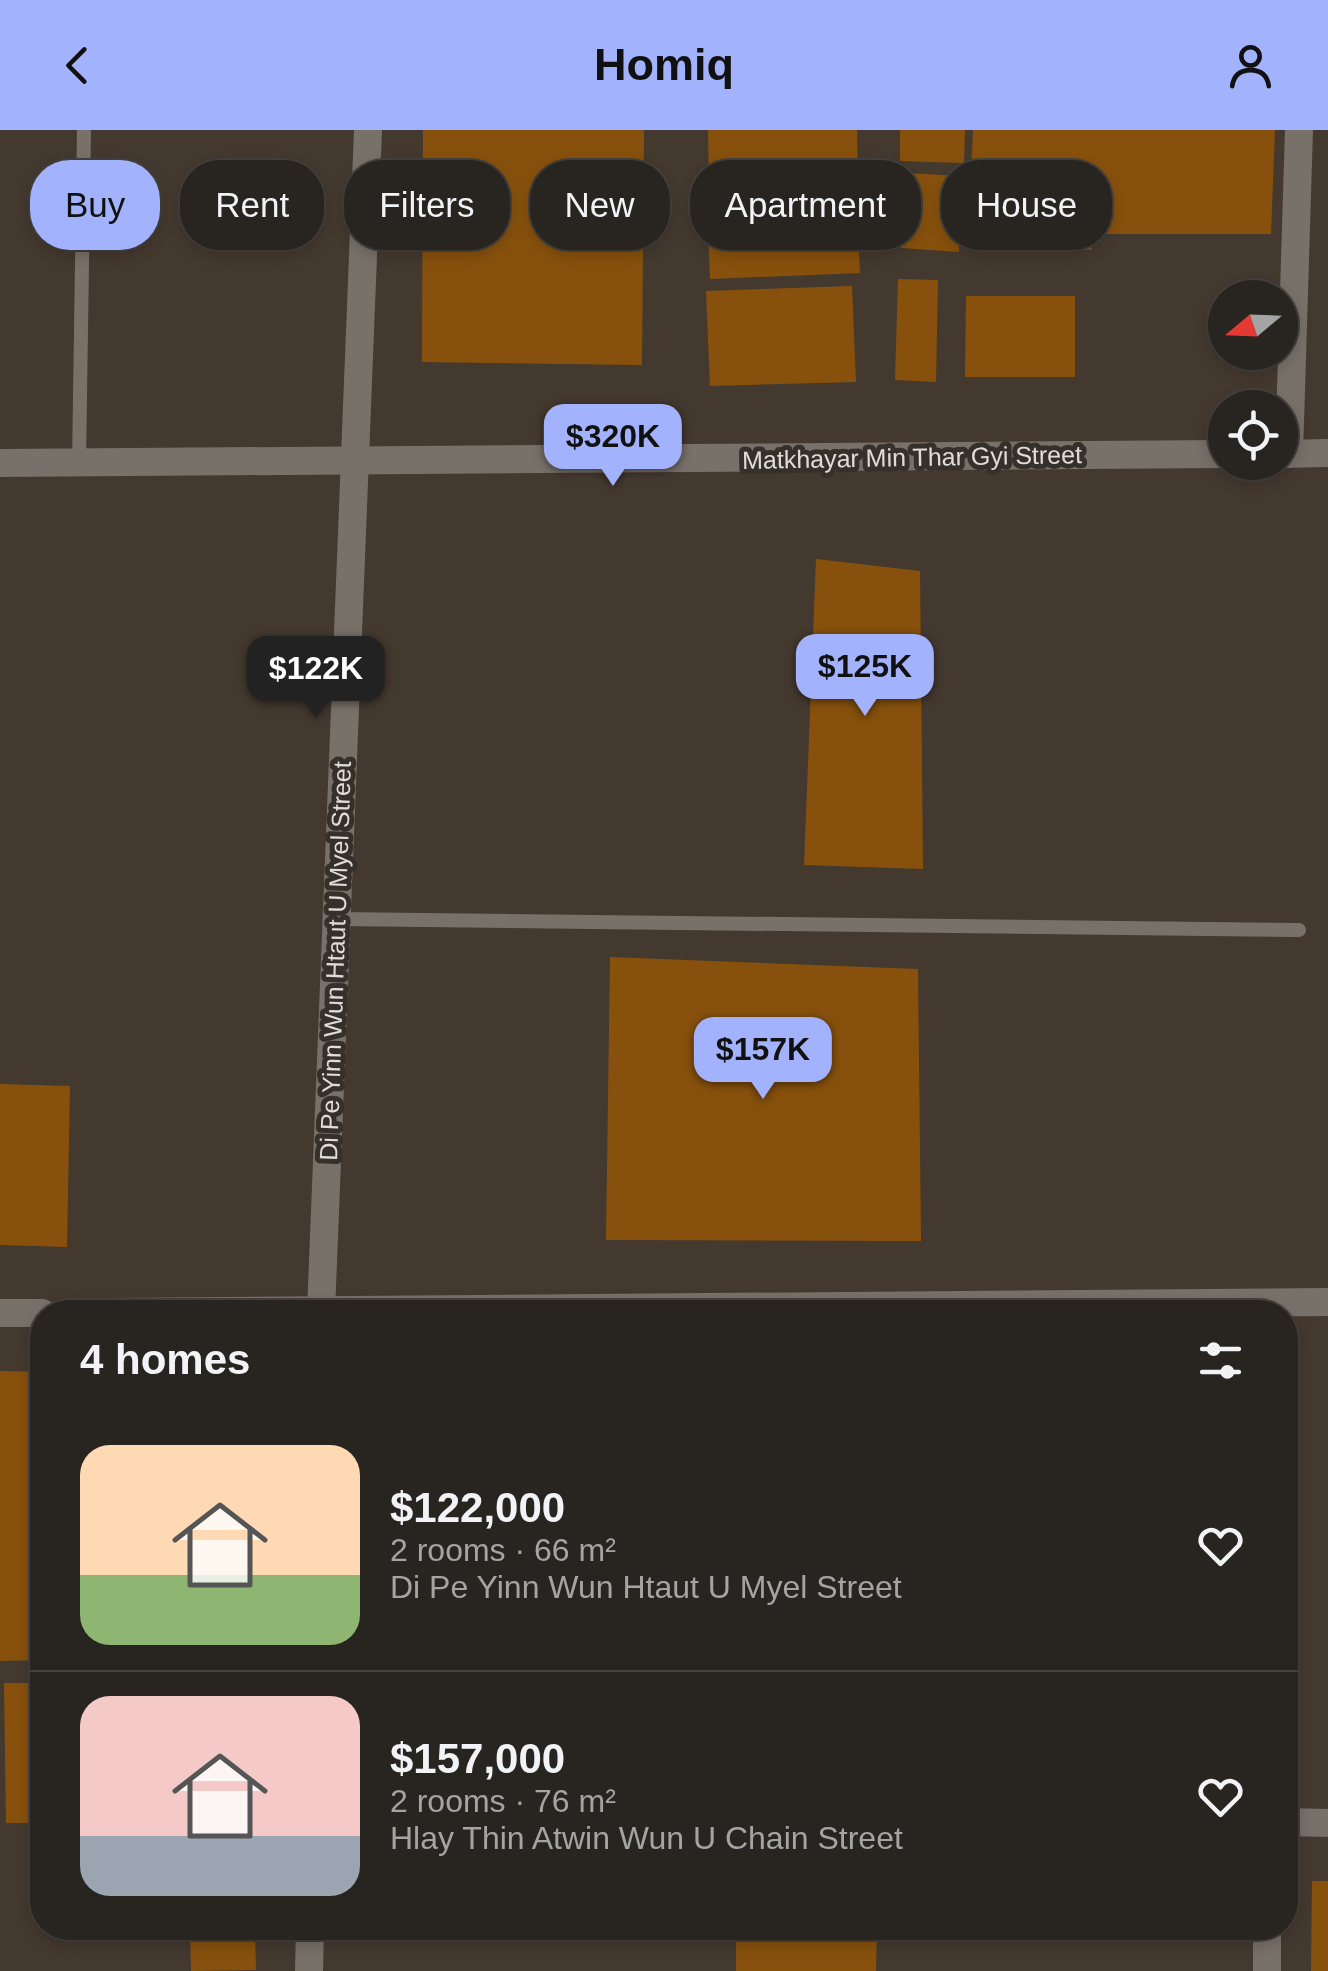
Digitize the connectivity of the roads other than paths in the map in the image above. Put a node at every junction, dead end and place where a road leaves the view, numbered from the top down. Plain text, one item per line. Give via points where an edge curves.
1 (84, 130) edge
2 (368, 130) edge
3 (1298, 130) edge
4 (1288, 390) edge
5 (1328, 453) edge
6 (1208, 454) edge
7 (1298, 454) edge
8 (0, 463) edge
9 (79, 463) junction
10 (355, 463) junction
11 (337, 919) junction
12 (1300, 930) dead end
13 (321, 1300) edge
14 (1328, 1302) edge
15 (1298, 1305) edge
16 (30, 1313) edge
17 (0, 1314) edge
18 (1298, 1822) edge
19 (1328, 1823) edge
20 (310, 1940) edge
21 (1267, 1940) edge
22 (309, 1971) edge
23 (1266, 1971) edge

1 - 9 lane
2 - 10 street, Di Pe Yinn Wun Htaut U Myel Street
3 - 4 street
5 - 7 street
6 - 10 street, Matkhayar Min Thar Gyi Street
8 - 9 street, Matkhayar Min Thar Gyi Street
9 - 10 street, Matkhayar Min Thar Gyi Street
10 - 11 street, Di Pe Yinn Wun Htaut U Myel Street
11 - 12 lane
11 - 13 street, Di Pe Yinn Wun Htaut U Myel Street
14 - 15 street
16 - 17 street
18 - 19 street
20 - 22 street
21 - 23 street

